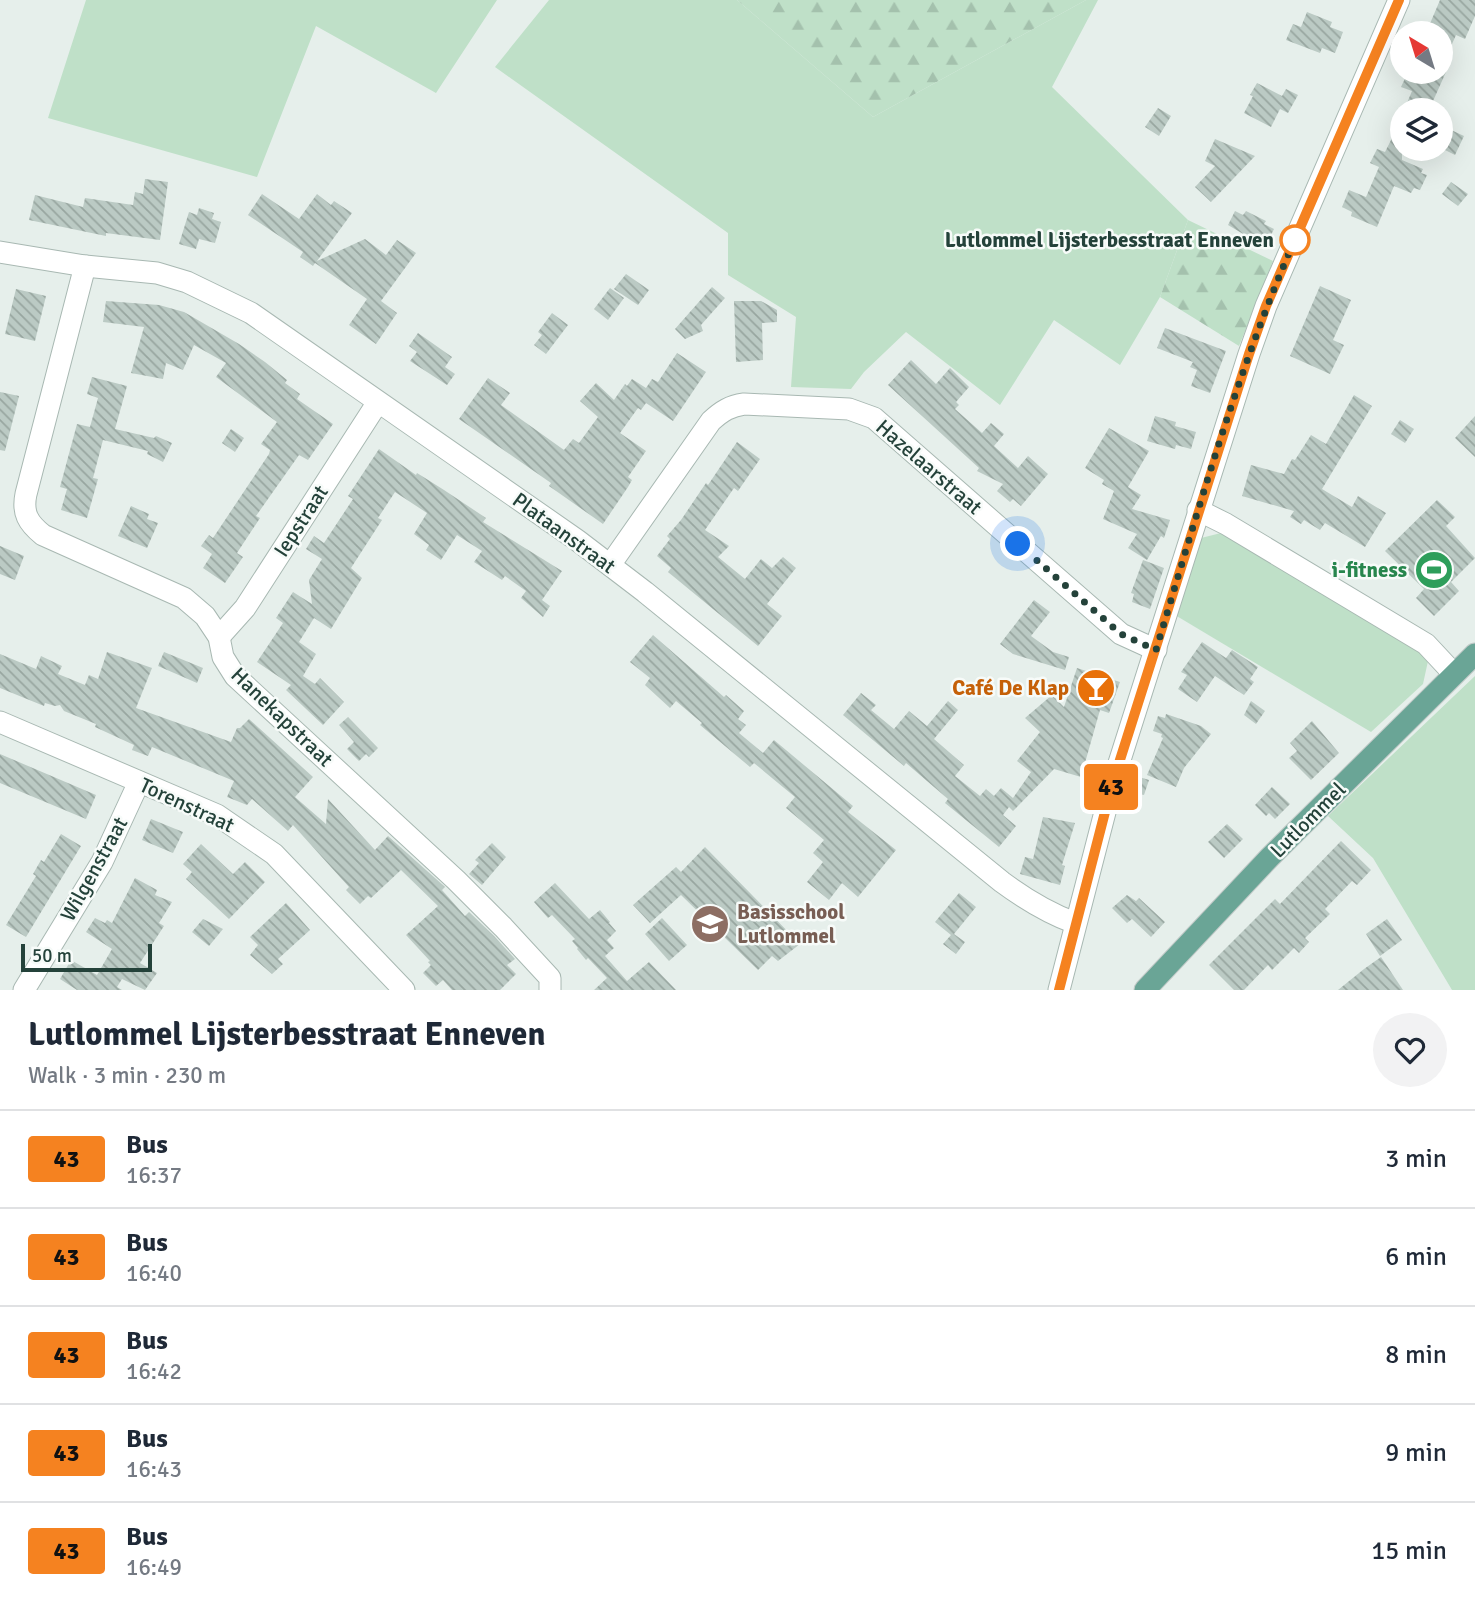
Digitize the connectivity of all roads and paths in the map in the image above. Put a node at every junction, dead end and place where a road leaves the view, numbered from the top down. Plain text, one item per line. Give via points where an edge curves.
1 (1399, 0) edge
2 (0, 251) edge
3 (85, 266) junction
4 (378, 402) junction
5 (1198, 510) junction
6 (610, 565) junction
7 (219, 637) junction
8 (1156, 650) junction
9 (1475, 653) edge
10 (1454, 674) junction
11 (0, 722) edge
12 (139, 782) junction
13 (1075, 923) junction
14 (24, 990) edge
15 (404, 990) edge
16 (550, 990) edge
17 (1059, 990) edge
18 (1145, 990) edge

1 - 5 street via 1266,306
2 - 3 street, Plataanstraat
3 - 4 street, Plataanstraat via 157,273 217,295 251,313
3 - 7 street, Hanekapstraat via 23,508 43,535 184,598 205,616
4 - 6 street, Plataanstraat
4 - 7 street, Iepstraat via 245,608
5 - 8 street
5 - 10 street via 1426,644
6 - 8 street, Hazelaarstraat via 721,412 744,404 849,409 874,418 1121,634
6 - 13 street, Plataanstraat via 1002,882 1026,900
7 - 16 street, Hanekapstraat via 223,657 235,676 503,927 550,978
8 - 13 street via 1112,785
9 - 10 main road, Lutlommel
10 - 18 main road, Lutlommel
11 - 12 street, Torenstraat
12 - 14 street, Wilgenstraat via 102,862
12 - 15 street, Torenstraat via 217,815 274,854
13 - 17 street

